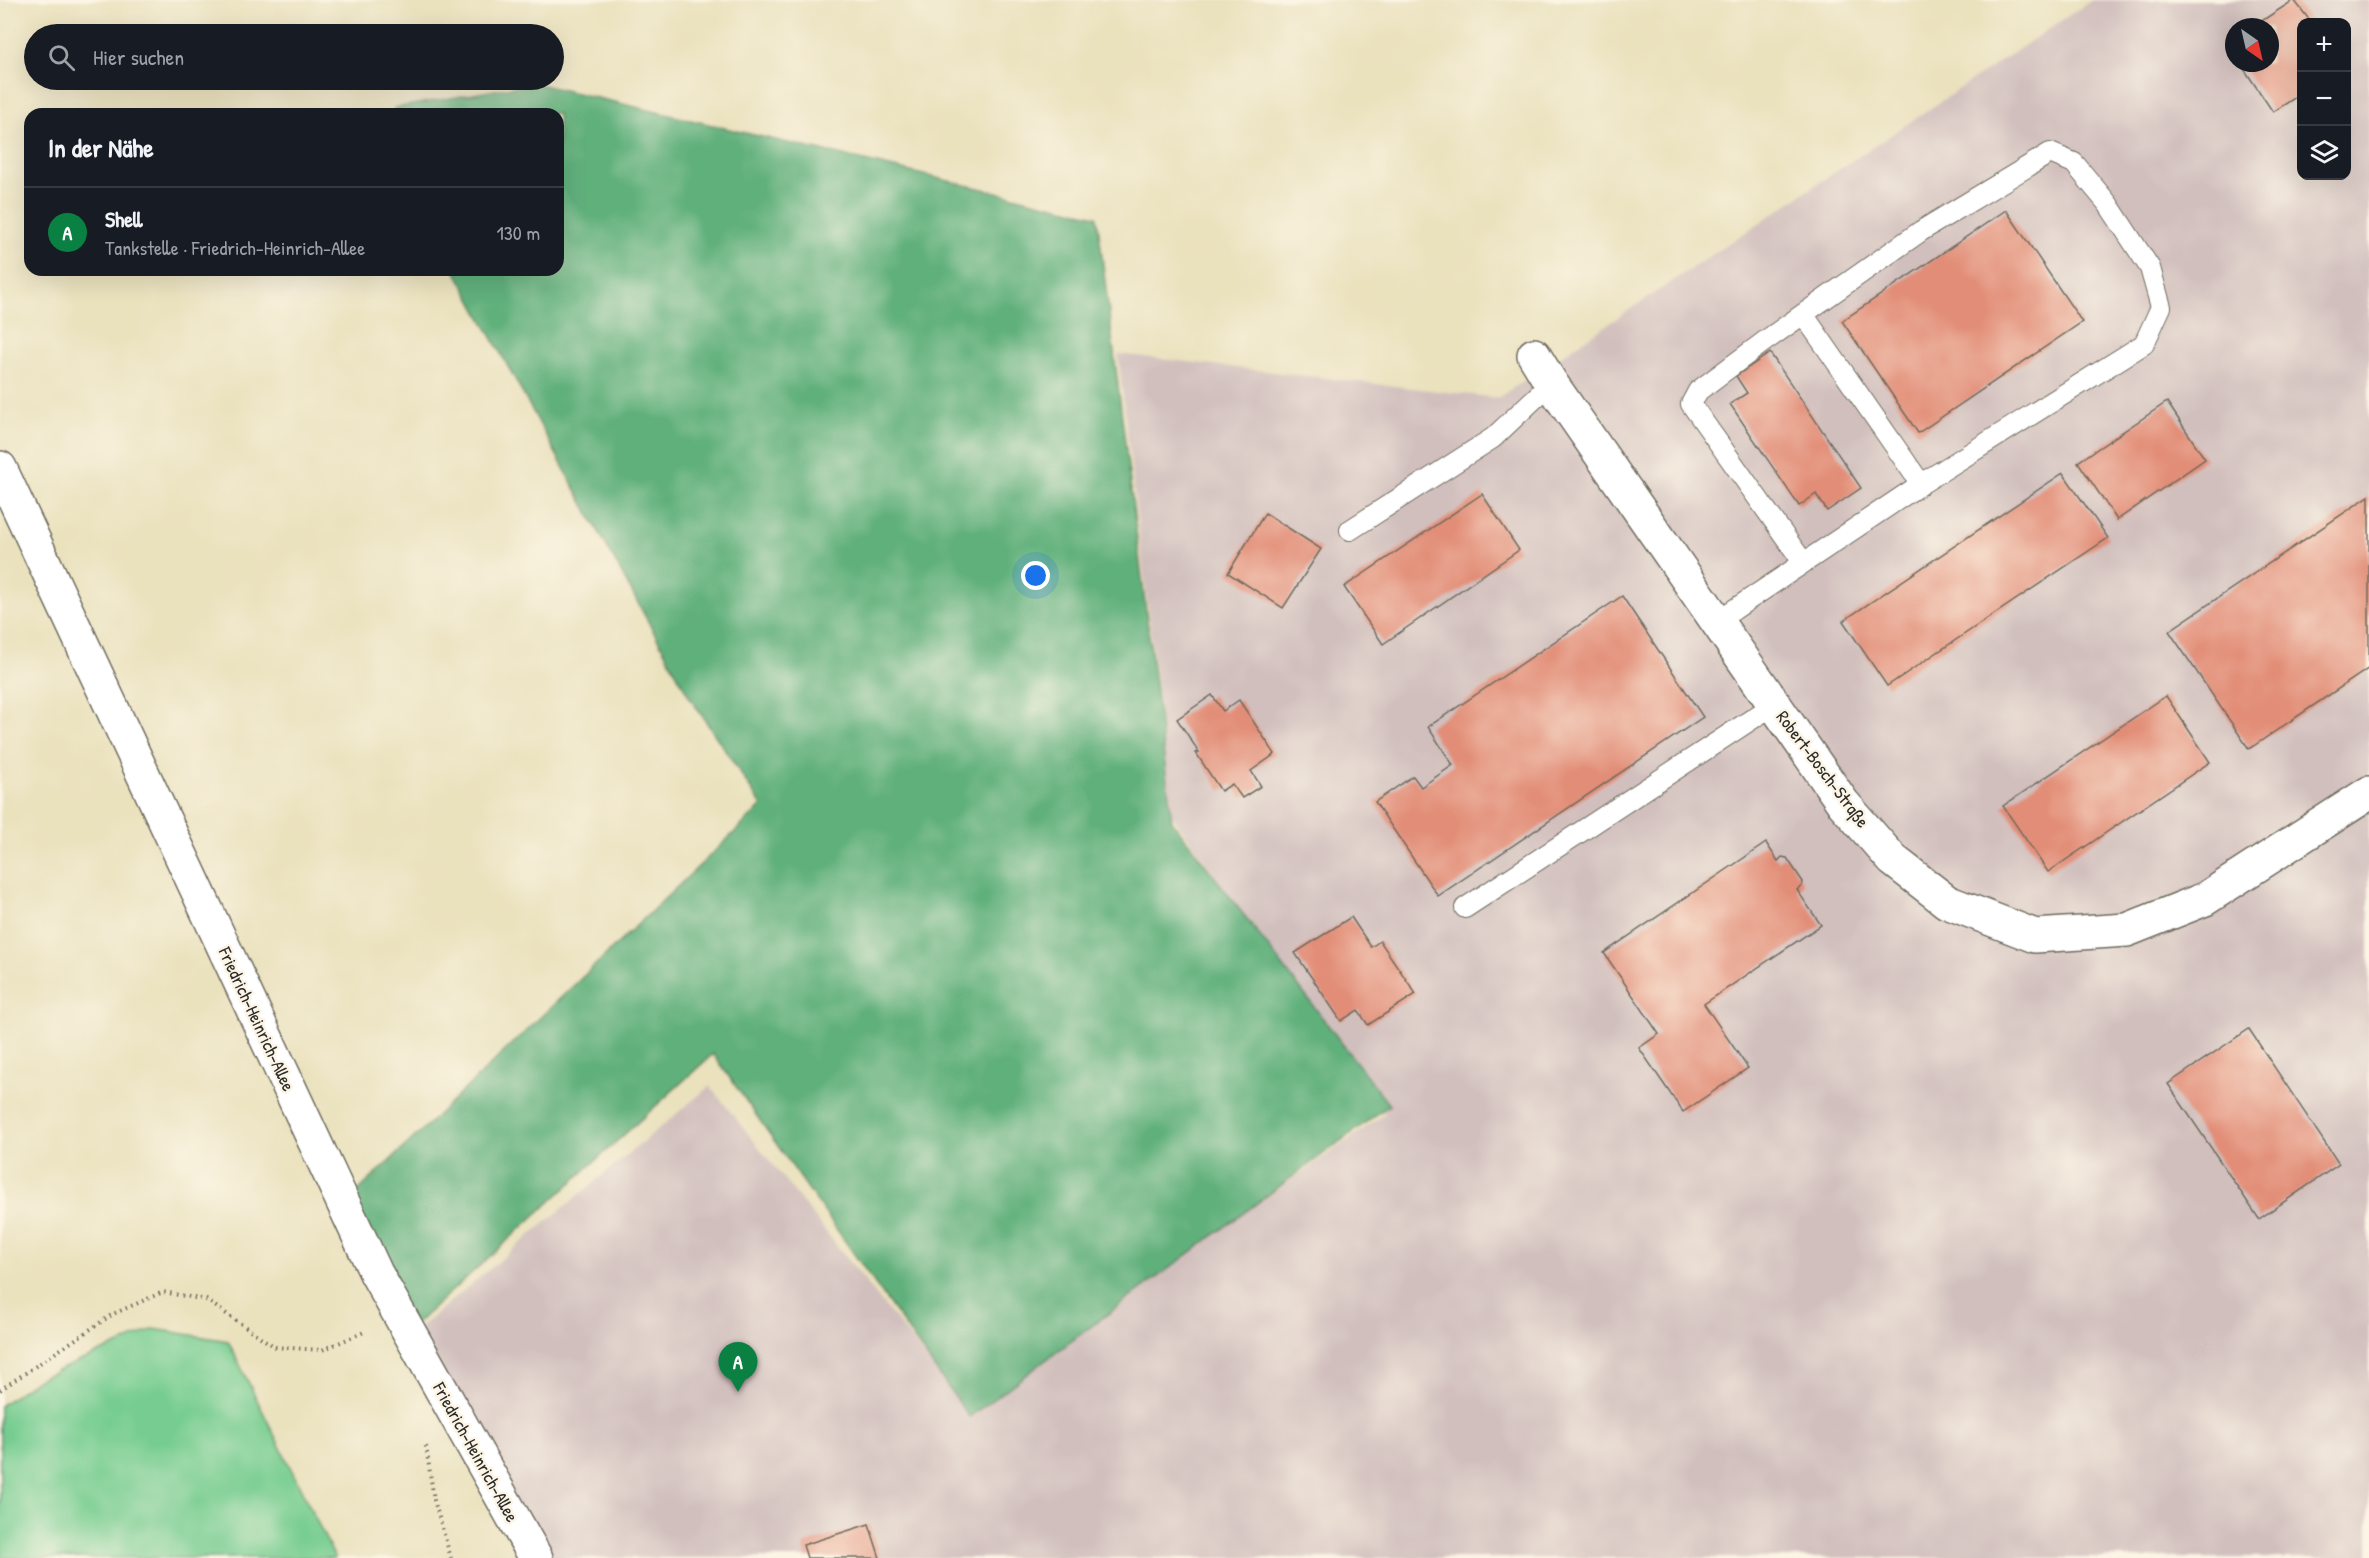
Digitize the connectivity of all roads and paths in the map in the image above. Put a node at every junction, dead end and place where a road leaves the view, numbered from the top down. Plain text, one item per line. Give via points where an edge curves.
1 (1803, 314) junction
2 (1534, 355) dead end
3 (1551, 383) junction
4 (0, 468) edge
5 (1921, 484) junction
6 (1350, 530) dead end
7 (1803, 562) junction
8 (1717, 621) junction
9 (1774, 704) junction
10 (2369, 793) edge
11 (1465, 908) dead end
12 (400, 1317) junction
13 (0, 1390) edge
14 (536, 1558) edge

1 - 5 lane
1 - 5 lane via 1921,231 2050,153 2074,163 2108,204 2150,268 2162,307 2144,344
1 - 7 lane via 1698,391 1691,404
2 - 3 main road, Robert-Bosch-Straße
3 - 6 lane via 1493,438
3 - 8 main road, Robert-Bosch-Straße
4 - 12 main road, Friedrich-Heinrich-Allee
5 - 7 lane
7 - 8 lane
8 - 9 main road, Robert-Bosch-Straße
9 - 10 main road, Robert-Bosch-Straße via 1843,803 1893,860 1947,902 2035,936 2127,930 2205,899
9 - 11 lane
12 - 13 path via 322,1350 275,1347 206,1300 163,1292 113,1314
12 - 14 main road, Friedrich-Heinrich-Allee

